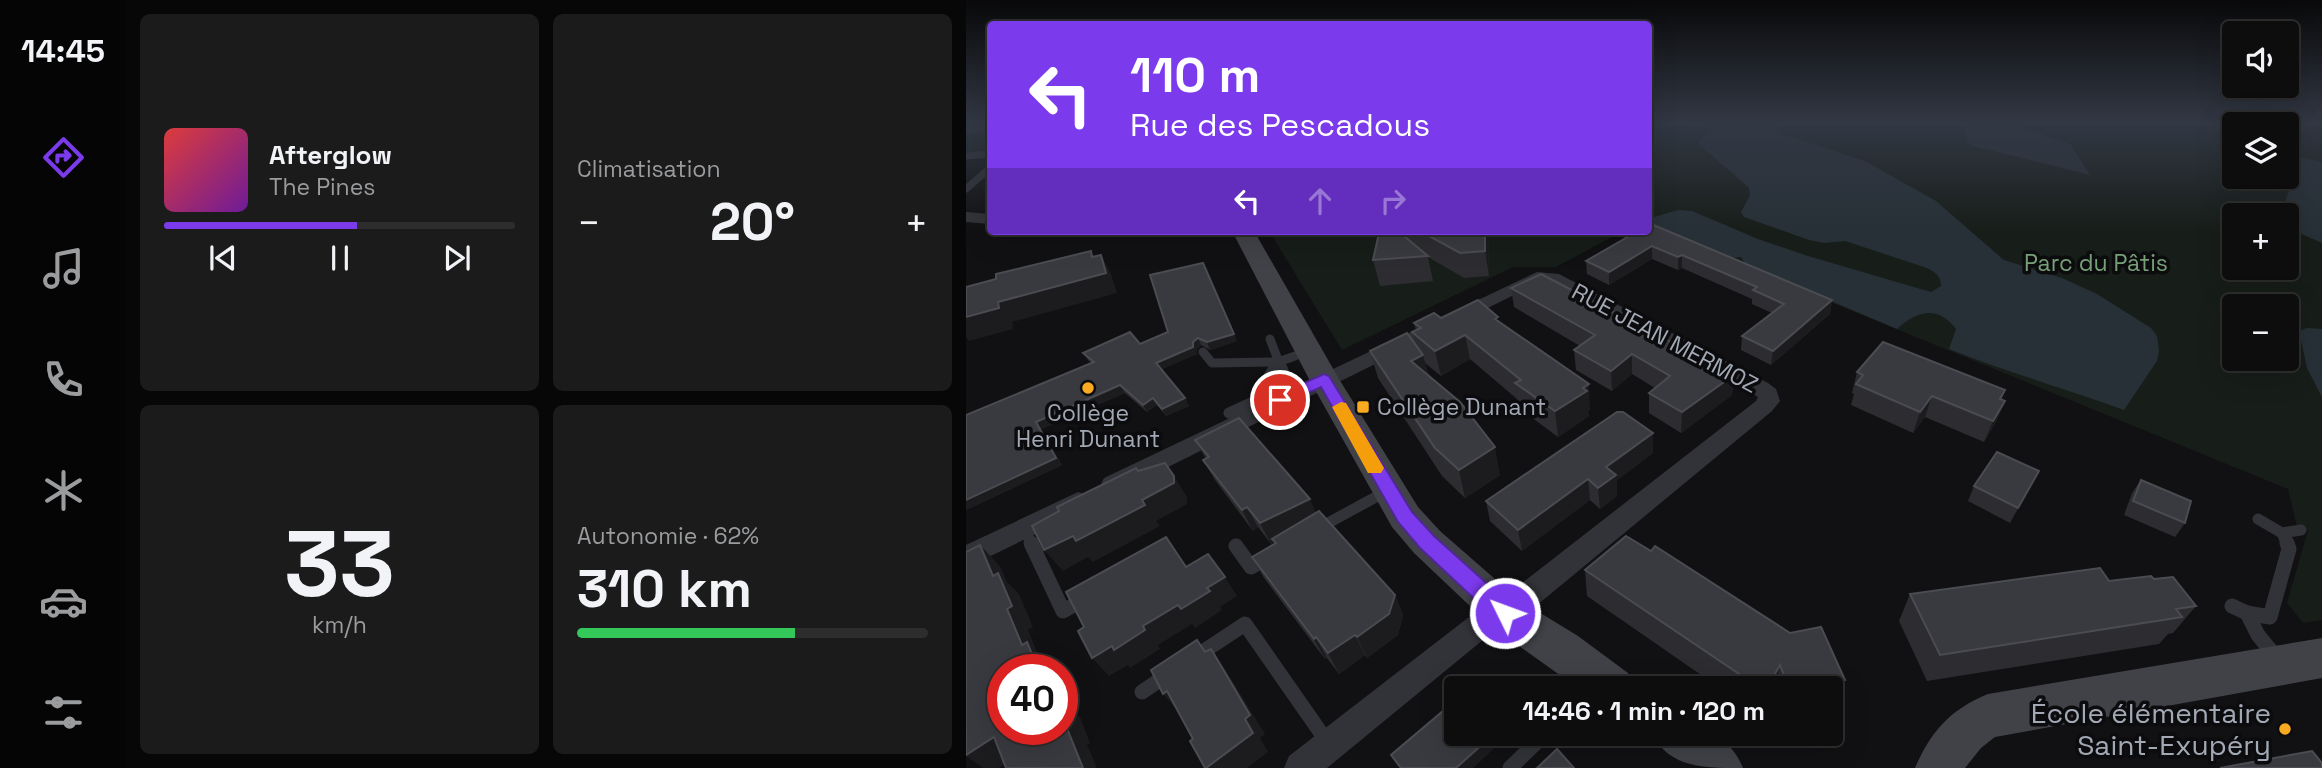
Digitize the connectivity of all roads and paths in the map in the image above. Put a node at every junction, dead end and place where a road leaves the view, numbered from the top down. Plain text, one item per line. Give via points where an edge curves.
1 (987, 170) edge
2 (968, 186) edge
3 (979, 218) edge
4 (966, 231) edge
5 (1245, 235) edge
6 (1270, 339) dead end
7 (1203, 352) dead end
8 (1295, 356) dead end
9 (1278, 362) junction
10 (1306, 383) junction
11 (1229, 413) dead end
12 (1388, 491) junction
13 (2258, 519) dead end
14 (1024, 528) junction
15 (2301, 530) dead end
16 (1310, 533) edge
17 (2282, 533) junction
18 (1236, 546) dead end
19 (1275, 553) edge
20 (966, 557) edge
21 (1097, 592) edge
22 (2232, 606) dead end
23 (1505, 613) junction
24 (2247, 613) junction
25 (2302, 661) edge
26 (1598, 676) edge
27 (1142, 692) dead end
28 (1330, 745) junction
29 (1533, 746) edge
30 (1691, 746) edge
31 (1301, 768) edge
32 (1510, 768) edge
33 (1719, 768) edge
34 (1938, 768) edge

1 - 2 lane
3 - 4 street
5 - 10 street
6 - 9 lane
7 - 9 lane via 1212,363
8 - 9 lane
9 - 10 lane
9 - 11 lane via 1254,403
10 - 12 street
10 - 14 street
10 - 23 street, RUE JEAN MERMOZ via 1529,279 1545,277 1768,394 1764,406
12 - 16 lane
12 - 23 street via 1427,542
13 - 17 lane
14 - 20 street
14 - 21 lane via 1063,611
15 - 17 lane
17 - 24 lane via 2288,549 2270,617
18 - 19 lane via 1251,567
22 - 24 lane
23 - 26 street
23 - 28 street via 1479,626
24 - 25 lane via 2258,635
25 - 34 street via 1988,716 1970,725
27 - 28 lane via 1245,624
28 - 31 street
29 - 32 lane
30 - 33 street

